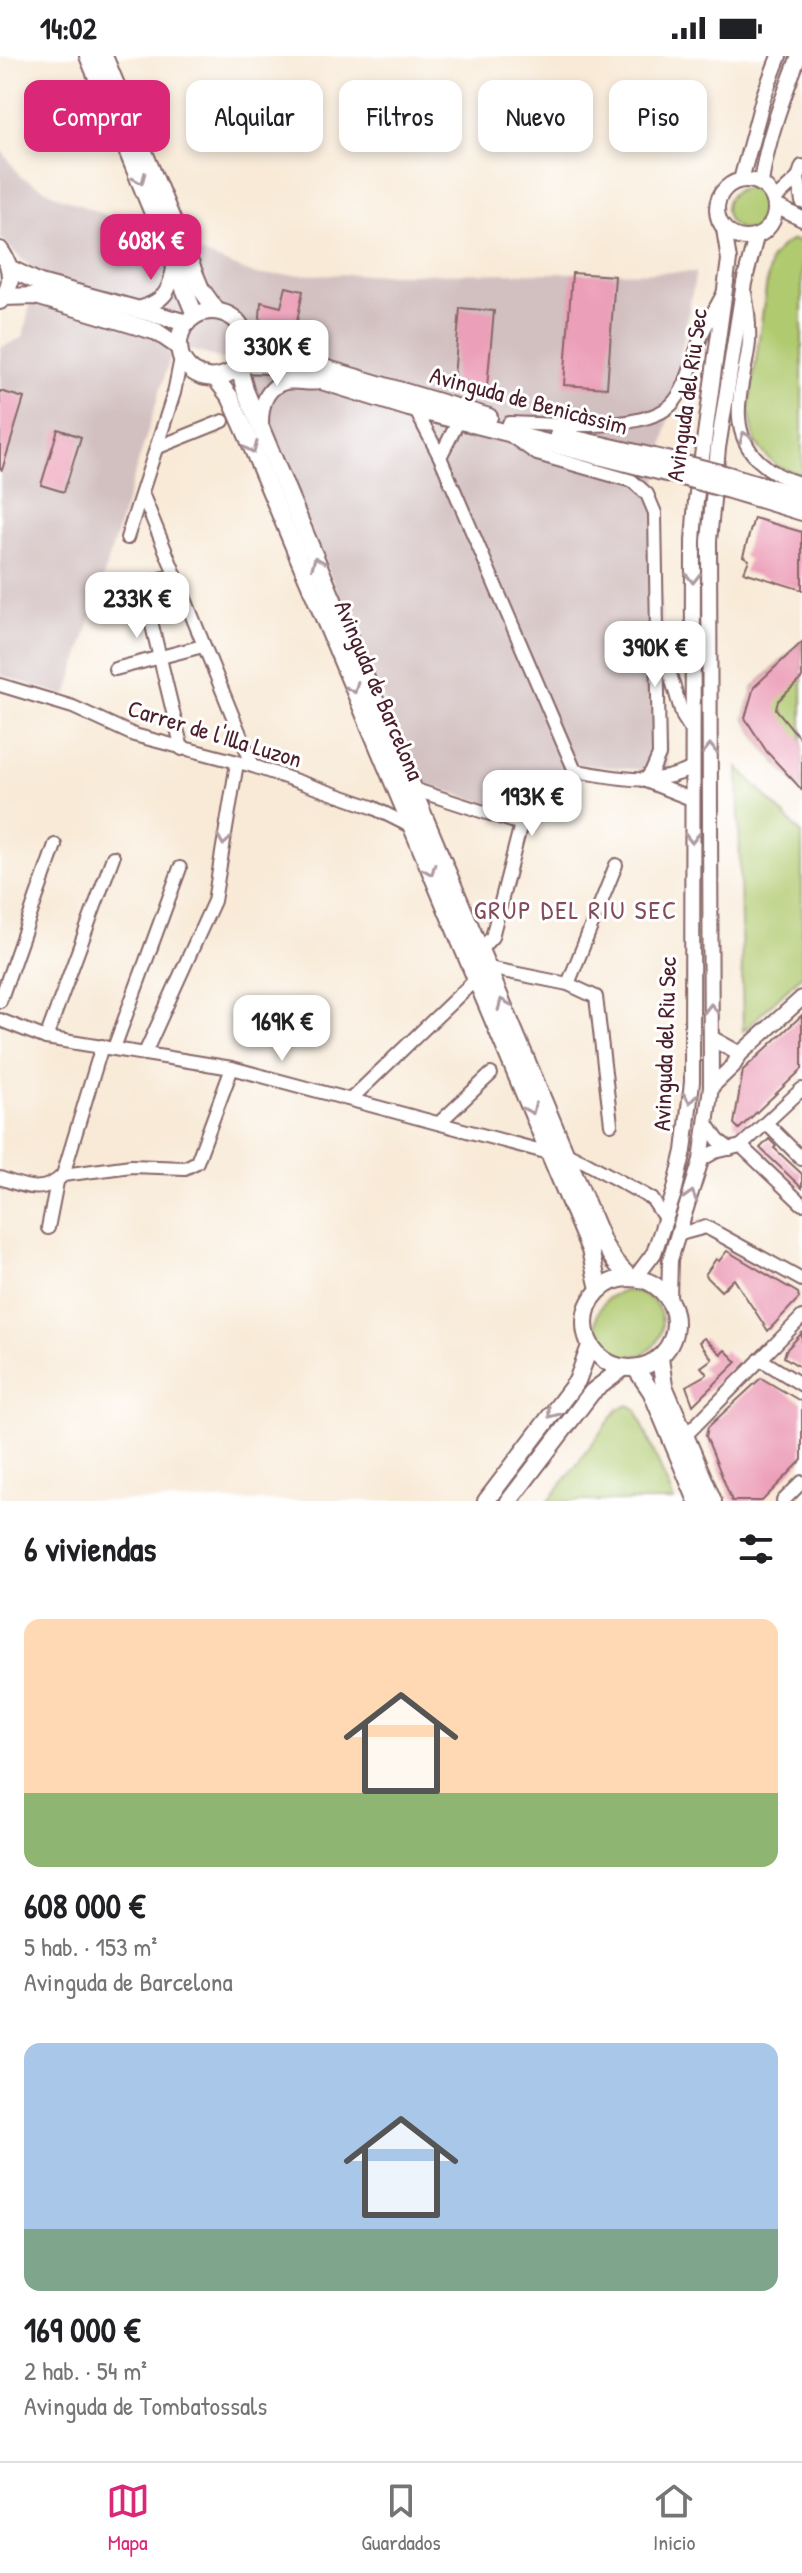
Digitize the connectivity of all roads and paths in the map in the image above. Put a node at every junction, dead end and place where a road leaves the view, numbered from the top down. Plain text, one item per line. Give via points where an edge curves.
1 (88, 56) edge
2 (104, 56) edge
3 (779, 56) edge
4 (799, 56) edge
5 (800, 172) edge
6 (741, 180) junction
7 (770, 195) junction
8 (802, 202) edge
9 (798, 218) edge
10 (771, 226) junction
11 (724, 229) junction
12 (756, 237) junction
13 (1, 251) edge
14 (175, 263) junction
15 (11, 269) junction
16 (744, 283) junction
17 (726, 287) junction
18 (2, 299) edge
19 (135, 310) junction
20 (216, 310) junction
21 (191, 319) junction
22 (247, 337) junction
23 (180, 353) junction
24 (241, 366) junction
25 (198, 376) junction
26 (216, 379) junction
27 (319, 382) junction
28 (174, 393) junction
29 (415, 409) junction
30 (459, 420) junction
31 (223, 421) dead end
32 (260, 427) junction
33 (506, 428) junction
34 (156, 448) junction
35 (440, 457) junction
36 (727, 482) junction
37 (802, 484) edge
38 (142, 493) junction
39 (802, 497) edge
40 (802, 512) edge
41 (127, 538) dead end
42 (175, 575) junction
43 (656, 630) junction
44 (203, 646) junction
45 (160, 658) junction
46 (115, 669) dead end
47 (0, 685) edge
48 (692, 731) junction
49 (182, 749) junction
50 (237, 763) junction
51 (253, 766) junction
52 (692, 768) junction
53 (575, 771) junction
54 (645, 781) junction
55 (404, 789) junction
56 (691, 799) junction
57 (372, 807) junction
58 (521, 824) junction
59 (412, 827) junction
60 (55, 845) dead end
61 (113, 857) dead end
62 (616, 865) dead end
63 (180, 868) dead end
64 (480, 950) junction
65 (482, 974) junction
66 (568, 984) junction
67 (802, 998) edge
68 (0, 1001) edge
69 (0, 1020) edge
70 (46, 1038) junction
71 (711, 1038) junction
72 (108, 1047) junction
73 (145, 1053) junction
74 (740, 1054) junction
75 (232, 1068) junction
76 (491, 1074) dead end
77 (711, 1087) junction
78 (802, 1089) edge
79 (351, 1099) junction
80 (439, 1123) junction
81 (707, 1123) junction
82 (766, 1123) junction
83 (611, 1124) dead end
84 (736, 1148) junction
85 (799, 1149) edge
86 (558, 1153) junction
87 (701, 1160) junction
88 (585, 1162) junction
89 (605, 1173) junction
90 (0, 1178) edge
91 (60, 1178) junction
92 (584, 1184) junction
93 (674, 1193) junction
94 (652, 1199) junction
95 (802, 1204) edge
96 (666, 1220) junction
97 (48, 1228) dead end
98 (680, 1234) junction
99 (632, 1277) junction
100 (802, 1280) edge
101 (599, 1289) junction
102 (669, 1299) junction
103 (802, 1317) edge
104 (590, 1346) junction
105 (660, 1358) junction
106 (760, 1359) junction
107 (629, 1369) junction
108 (802, 1385) edge
109 (685, 1436) junction
110 (802, 1482) edge
111 (486, 1501) edge
112 (509, 1501) edge
113 (697, 1501) edge
114 (713, 1501) edge
115 (783, 1501) edge

1 -> 14 main road
2 - 20 main road via 201,289
3 - 6 street
4 - 7 street via 764,165
5 - 7 street
5 - 8 street
6 - 7 street
6 - 11 street via 718,199 717,215
7 - 9 street
7 - 10 street
9 - 10 street
10 - 12 street
11 - 12 street via 738,238
11 - 17 street, Avinguda del Riu Sec
12 - 16 street, Avinguda del Riu Sec
13 - 15 main road
14 - 19 street via 166,295
14 - 21 main road
15 - 18 main road
15 - 19 main road via 40,283
37 -> 16 street via 764,468 747,446 739,417 749,343
71 -> 16 street, Avinguda del Riu Sec via 709,541
17 - 33 street via 670,406 653,415 589,426
17 -> 48 street, Avinguda del Riu Sec via 696,500
18 - 23 main road via 36,296 157,332
19 - 21 main road
20 - 21 main road
20 - 22 main road via 238,320
21 - 23 main road via 180,334
22 - 24 main road
22 - 33 main road, Avinguda de Benicàssim via 294,359
23 - 25 main road
23 - 28 street
24 - 26 main road
24 - 27 main road, Avinguda de Benicàssim via 270,365
24 - 32 main road, Avinguda de Barcelona
25 - 26 main road
25 - 28 street
26 -> 55 main road, Avinguda de Barcelona via 235,409
27 - 29 main road, Avinguda de Benicàssim
27 - 32 street via 286,382 271,390 261,406
28 - 34 street
29 - 30 main road, Avinguda de Benicàssim
29 - 35 street
30 - 33 main road, Avinguda de Benicàssim
30 - 35 street
31 - 34 street
55 -> 32 main road, Avinguda de Barcelona
33 - 36 main road, Avinguda de Benicàssim, bridge
33 - 43 street, Avinguda de Benicàssim via 537,454 632,481 647,494 655,513
34 - 38 street
35 - 53 street
36 - 39 main road, Avinguda de Benicàssim
36 - 40 main road, Avinguda de Benicàssim
38 - 41 street
38 - 42 street
42 - 44 street
42 - 45 street via 142,584
43 - 48 street
43 - 54 street via 659,755
44 - 45 street
44 - 51 street
45 - 46 street
45 - 49 street
47 - 49 street, Carrer de l'Illa Luzon
48 - 52 street, Avinguda del Riu Sec
49 - 50 street, Carrer de l'Illa Luzon
50 - 51 street, Carrer de l'Illa Luzon
50 -> 73 street via 214,901
51 - 57 street, Carrer de l'Illa Luzon
52 - 54 street
52 - 56 street, Avinguda del Riu Sec
53 - 54 street
53 - 58 street via 540,813
54 - 56 street
55 - 57 street
55 - 58 street
55 - 59 main road, Avinguda de Barcelona
55 - 64 main road, Avinguda de Barcelona
56 -> 93 street, Avinguda del Riu Sec via 692,1082
57 - 59 street, Carrer de l'Illa Luzon
58 - 64 street via 492,937
59 -> 65 main road, Avinguda de Barcelona
60 - 68 street
61 - 70 street
62 - 66 street
63 - 72 street
64 - 65 main road, Avinguda de Barcelona
65 - 66 street
65 - 79 street
65 - 86 main road, Avinguda de Barcelona
66 - 83 street via 596,997
67 - 74 street
69 - 70 street
70 - 72 street
71 - 74 street
71 - 77 street, Avinguda del Riu Sec
72 - 73 street
72 - 91 street
73 - 75 street
74 - 77 street
75 - 79 street
75 - 91 street via 197,1162 185,1168 131,1166
76 - 80 street
77 - 81 street, Avinguda del Riu Sec
78 - 82 street
79 - 80 street
80 - 86 street
81 - 84 street, Avinguda del Riu Sec via 718,1140
81 - 87 street, Avinguda del Riu Sec
82 - 84 street
82 - 85 street
84 - 87 street
84 - 95 street, Avinguda del Riu Sec
86 - 88 street
86 - 92 main road, Avinguda de Barcelona
86 - 101 main road, Avinguda de Barcelona
98 -> 87 street, Avinguda del Riu Sec
88 - 89 street
88 - 92 street, Avinguda de Barcelona
89 - 92 street
89 - 94 street
90 - 91 street via 31,1190
91 - 97 street
92 - 99 main road, Avinguda de Barcelona via 604,1245
93 - 94 street
93 - 96 street, Avinguda del Riu Sec
94 - 96 street
96 - 99 street, Avinguda del Riu Sec via 654,1253
98 - 100 street via 706,1227
98 - 102 street, Avinguda del Riu Sec via 670,1260
99 - 101 main road
99 - 102 main road via 655,1284
101 - 104 main road via 587,1306 584,1326
102 - 105 main road via 675,1330
103 - 106 street
104 - 107 main road via 603,1361
104 -> 111 main road via 577,1381
105 - 107 main road
105 - 109 main road via 664,1386
106 - 108 street
106 - 109 street
107 - 112 main road via 592,1392
107 - 113 main road via 651,1391
109 - 114 main road
110 - 115 street

